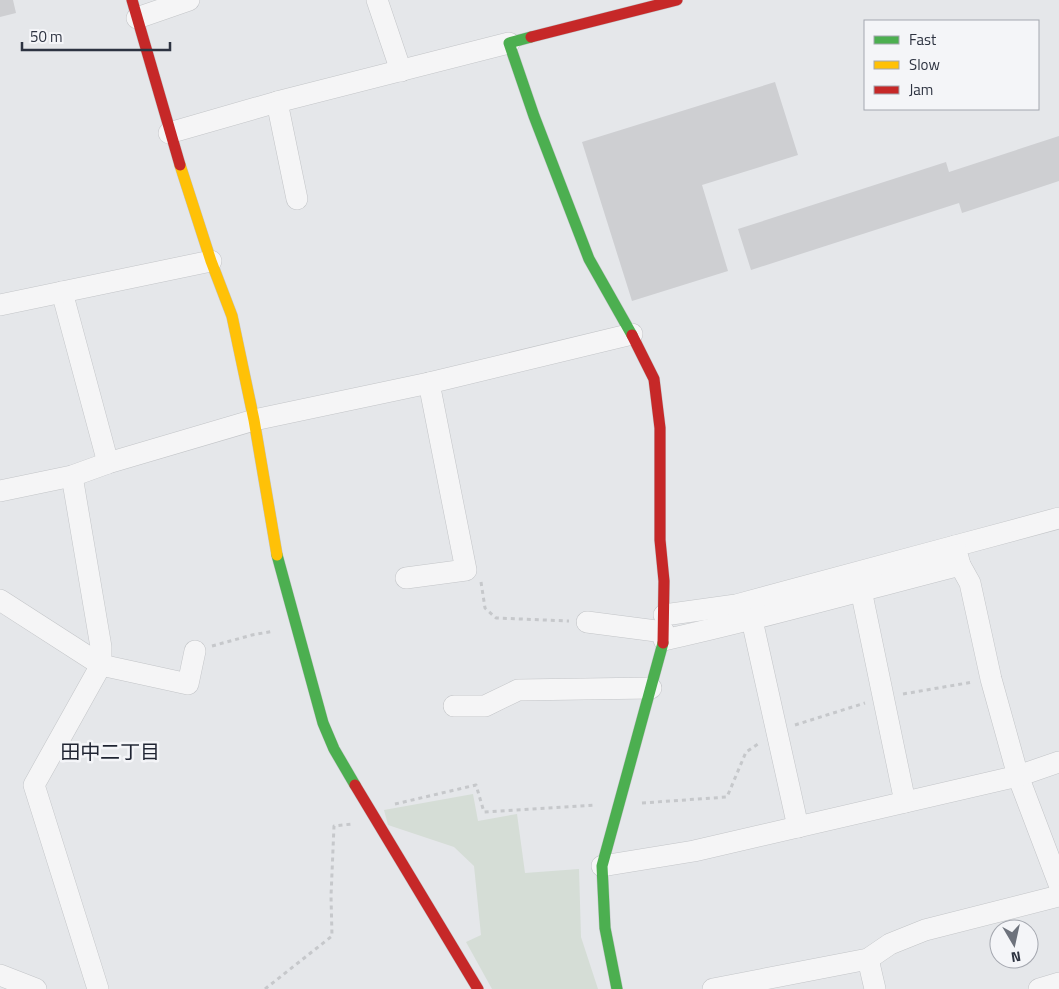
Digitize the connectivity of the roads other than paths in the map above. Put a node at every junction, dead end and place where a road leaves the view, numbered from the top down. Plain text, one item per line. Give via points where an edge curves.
1 (190, 0) edge
2 (377, 0) edge
3 (676, 0) edge
4 (135, 9) edge
5 (509, 43) junction
6 (401, 71) junction
7 (277, 102) junction
8 (169, 133) junction
9 (297, 200) dead end
10 (211, 261) junction
11 (62, 292) junction
12 (0, 305) edge
13 (632, 334) junction
14 (428, 383) junction
15 (254, 420) junction
16 (108, 463) junction
17 (72, 476) junction
18 (0, 491) edge
19 (1059, 518) edge
20 (958, 556) junction
21 (406, 578) dead end
22 (861, 590) junction
23 (0, 600) edge
24 (752, 620) junction
25 (587, 622) road end
26 (664, 629) junction
27 (195, 651) road end
28 (101, 665) junction
29 (651, 688) junction
30 (454, 706) dead end
31 (1059, 762) edge
32 (1018, 776) junction
33 (905, 802) junction
34 (798, 827) junction
35 (602, 866) junction
36 (1059, 884) edge
37 (1059, 896) edge
38 (868, 959) junction
39 (0, 975) edge
40 (1059, 983) edge
41 (764, 984) edge
42 (36, 989) edge
43 (98, 989) edge
44 (478, 989) edge
45 (617, 989) edge
46 (713, 989) edge
47 (875, 989) edge
48 (1039, 989) edge

1 - 4 street
2 - 6 street
3 - 5 street
4 - 8 street
5 - 6 street
5 - 13 street via 589,259
6 - 7 street
7 - 8 street
7 - 9 street
8 - 10 street
10 - 11 street
10 - 15 street via 232,316
11 - 12 street
11 - 16 street
13 - 14 street
13 - 26 street via 654,379 660,428
14 - 15 street
14 - 21 street via 466,570
15 - 16 street
15 - 44 street via 273,540 323,723 334,749
16 - 17 street
17 - 18 street
17 - 28 street via 101,647
19 - 20 street
20 - 22 street
20 - 26 street via 736,605
20 - 32 street via 970,584 991,679
22 - 24 street
22 - 33 street
23 - 28 street
24 - 26 street
24 - 34 street
25 - 26 street
26 - 29 street
27 - 28 street via 188,684
28 - 43 street via 34,785
29 - 30 street via 518,690 485,706
29 - 35 street
31 - 32 street
32 - 33 street
32 - 36 street
33 - 34 street
34 - 35 street via 694,851
35 - 45 street via 603,914
37 - 38 street via 925,930 890,944
38 - 41 street
38 - 47 street
39 - 42 street
40 - 48 street
41 - 46 street

